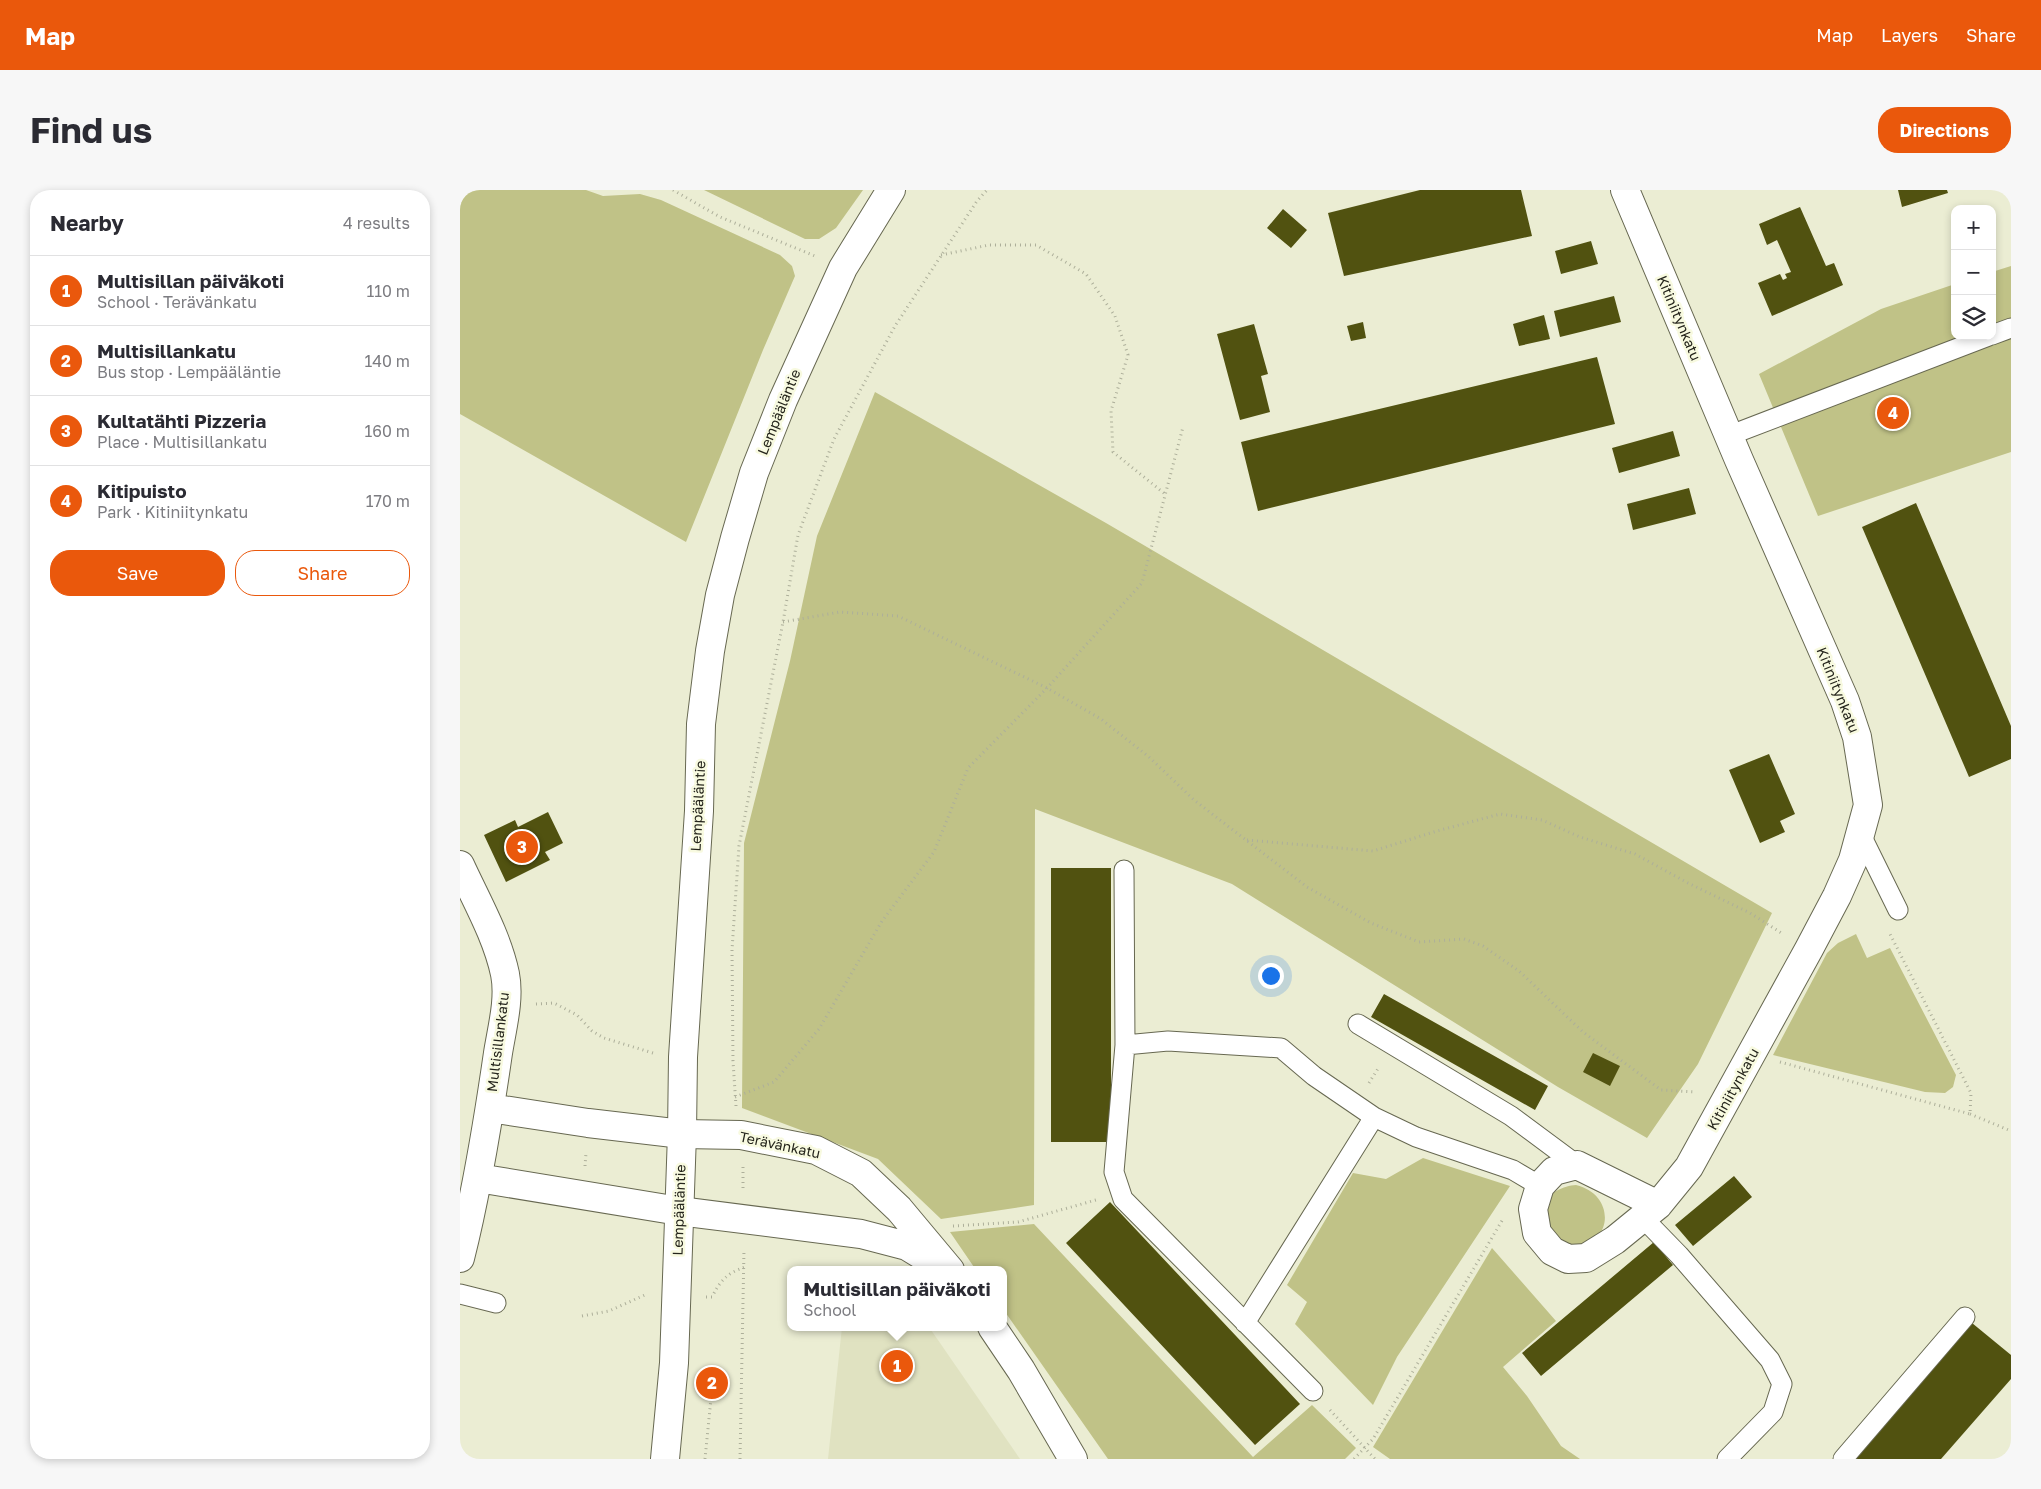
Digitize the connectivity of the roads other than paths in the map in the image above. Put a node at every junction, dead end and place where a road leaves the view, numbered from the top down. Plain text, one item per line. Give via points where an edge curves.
1 (891, 190) edge
2 (1624, 190) edge
3 (2011, 328) edge
4 (1996, 334) edge
5 (1978, 340) edge
6 (1728, 436) junction
7 (1862, 835) junction
8 (460, 865) edge
9 (1124, 870) dead end
10 (1898, 910) dead end
11 (1358, 1024) dead end
12 (1125, 1045) junction
13 (490, 1108) junction
14 (1374, 1117) junction
15 (682, 1134) junction
16 (1577, 1165) junction
17 (478, 1178) junction
18 (1536, 1197) junction
19 (679, 1211) junction
20 (1650, 1211) junction
21 (460, 1258) edge
22 (939, 1266) edge
23 (947, 1266) edge
24 (460, 1294) edge
25 (496, 1303) dead end
26 (1965, 1318) dead end
27 (1245, 1323) junction
28 (995, 1331) edge
29 (1313, 1391) road end
30 (665, 1459) edge
31 (1073, 1459) edge
32 (1727, 1459) edge
33 (1843, 1459) edge

1 - 15 street, Lempääläntie via 844,268 783,400 754,473 720,595 701,724 699,811 683,1057
2 - 6 street, Kitiniitynkatu
3 - 4 lane
5 - 6 lane
6 - 7 street, Kitiniitynkatu via 1848,710 1857,737 1868,805
7 - 10 lane
7 - 20 street, Kitiniitynkatu via 1837,896 1753,1054 1689,1167
8 - 13 street, Multisillankatu via 496,942 505,975 505,1002
9 - 12 lane
11 - 16 lane via 1511,1116
12 - 14 lane via 1168,1041 1281,1048 1314,1076
12 - 27 lane via 1114,1172 1123,1199
13 - 15 street, Multisillankatu via 588,1124
13 - 17 street, Multisillankatu
14 - 18 lane via 1416,1137 1513,1170
14 - 27 lane
15 - 19 street, Lempääläntie
15 - 23 street, Terävänkatu via 741,1135 816,1150 861,1173 899,1209
16 - 18 street via 1554,1170
16 - 20 street
17 - 19 street
17 - 21 street, Multisillankatu
18 - 20 street, Kitiniitynkatu via 1537,1233 1552,1251 1568,1259 1586,1258 1615,1240
19 - 22 street via 861,1234 907,1246
19 - 30 street, Lempääläntie via 674,1363
20 - 32 lane via 1679,1255 1770,1360 1782,1384 1773,1412
24 - 25 lane
26 - 33 lane
27 - 29 lane
28 - 31 street

